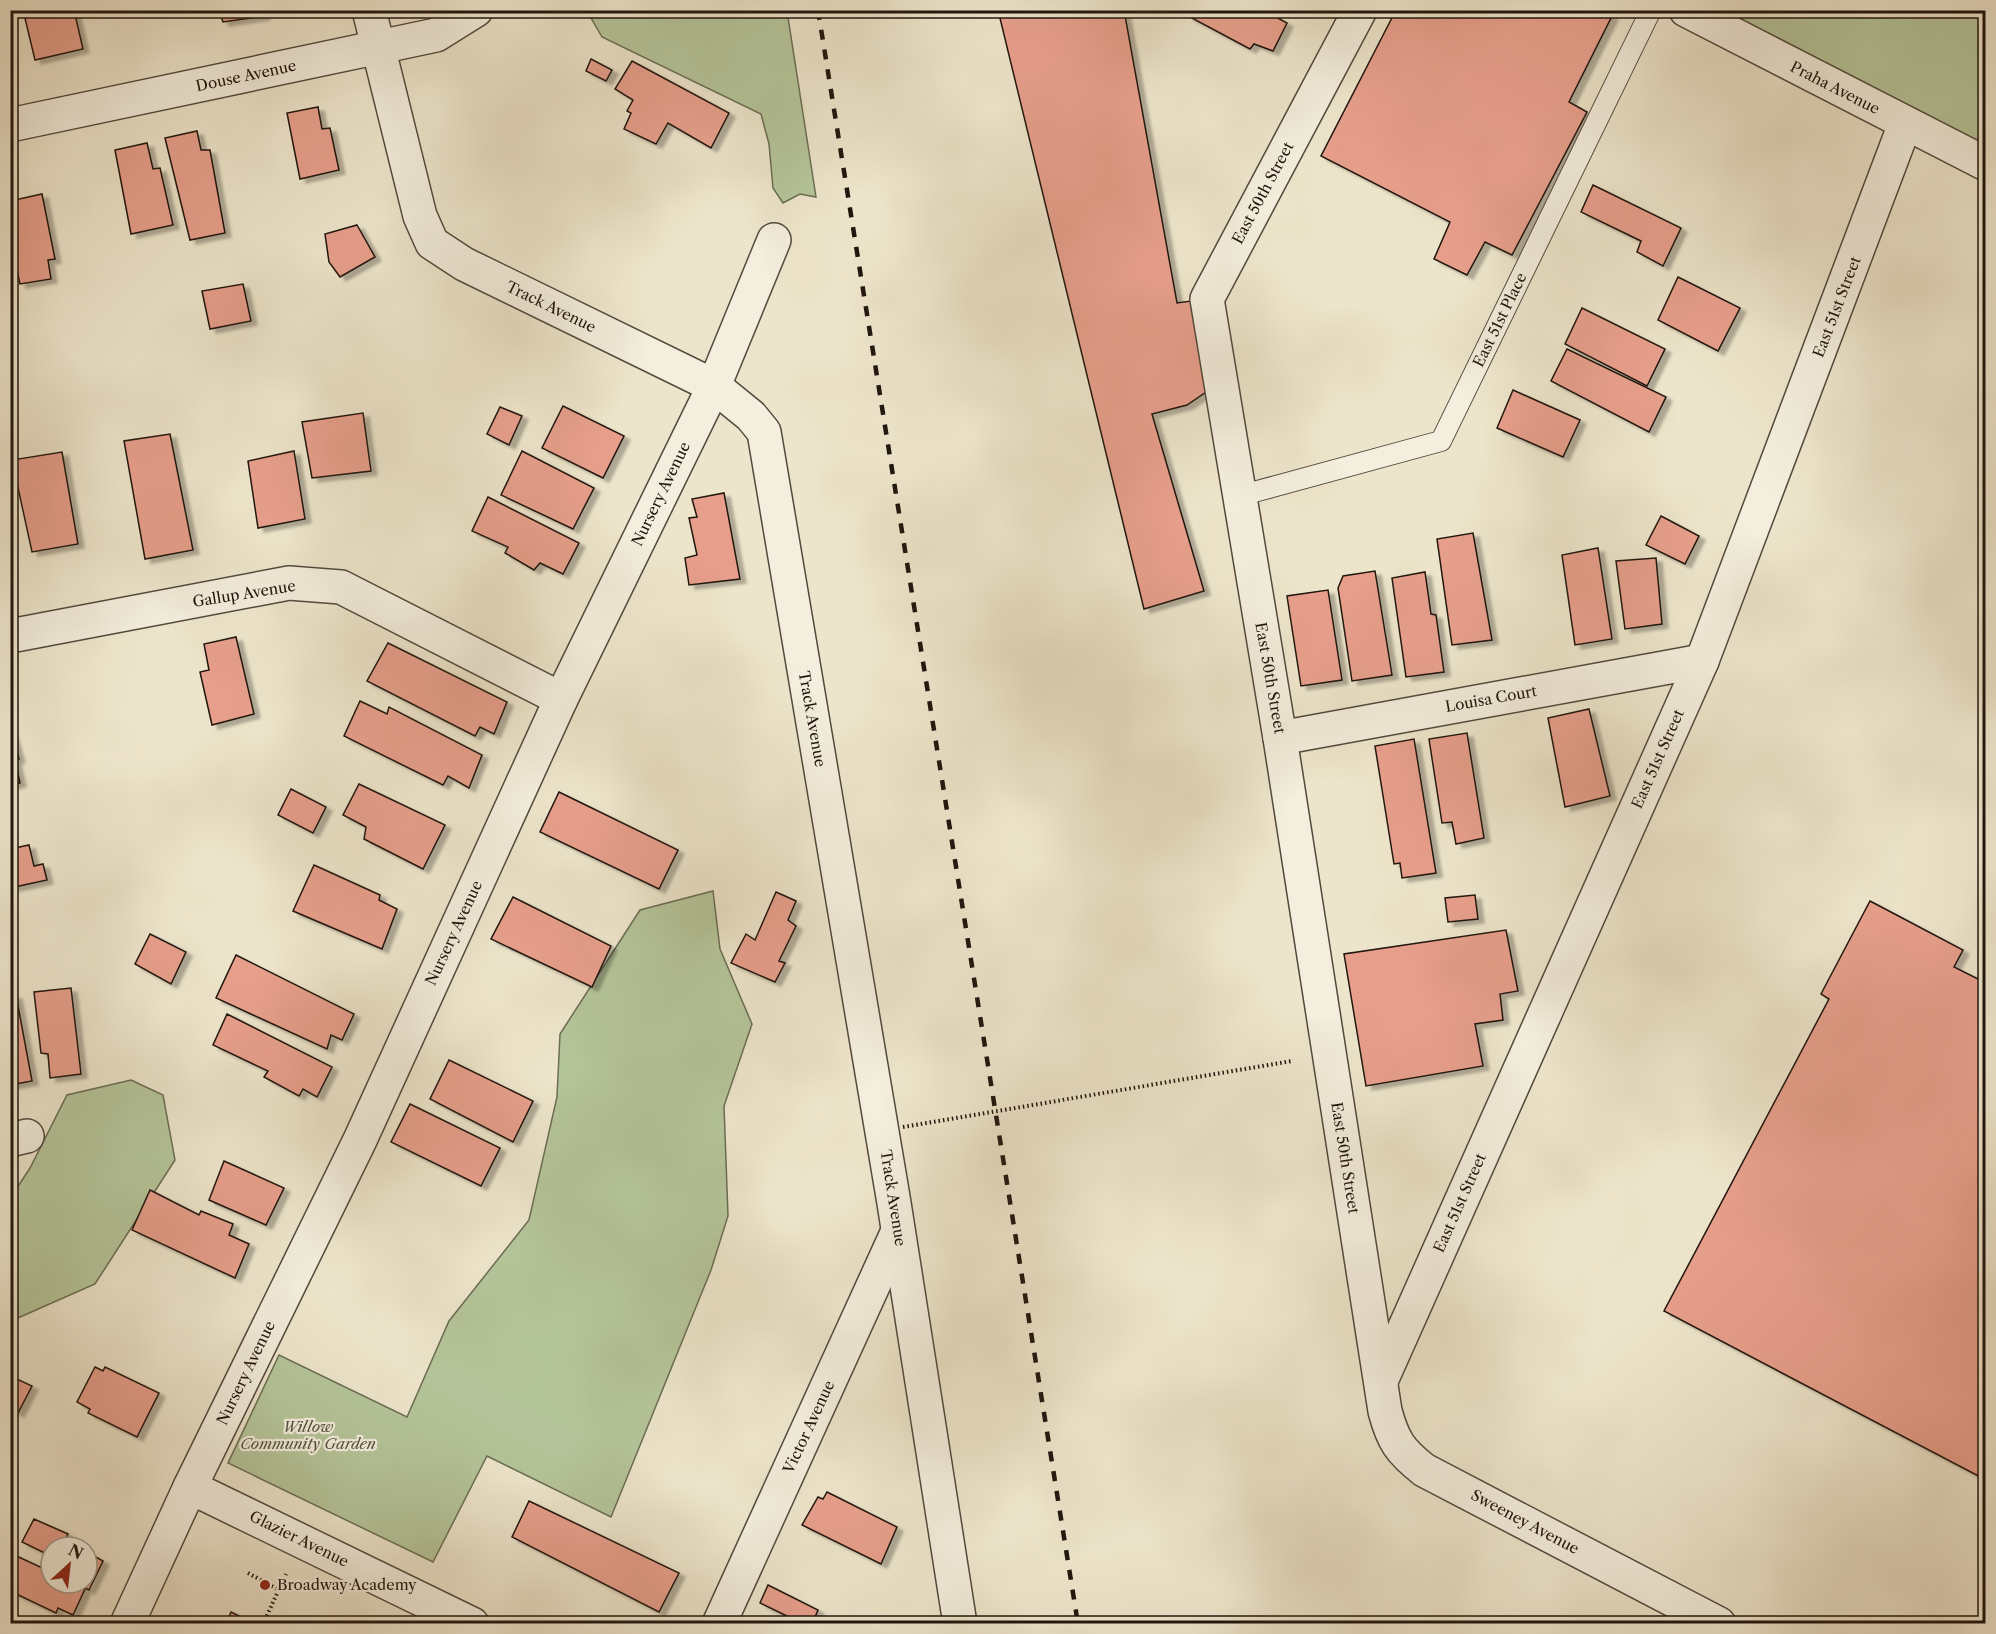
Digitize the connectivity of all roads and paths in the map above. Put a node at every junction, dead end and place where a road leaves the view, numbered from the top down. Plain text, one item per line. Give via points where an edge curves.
1 (369, 10) edge
2 (476, 10) edge
3 (1360, 10) edge
4 (1652, 10) edge
5 (1686, 10) edge
6 (378, 49) junction
7 (1905, 124) junction
8 (10, 125) edge
9 (1986, 164) edge
10 (774, 240) dead end
11 (714, 386) junction
12 (1239, 496) junction
13 (10, 636) edge
14 (1702, 661) junction
15 (561, 699) junction
16 (1280, 738) junction
17 (1292, 1061) dead end
18 (903, 1126) dead end
19 (898, 1231) junction
20 (1381, 1381) junction
21 (190, 1487) junction
22 (291, 1565) dead end
23 (248, 1573) dead end
24 (279, 1590) junction
25 (127, 1623) edge
26 (263, 1623) edge
27 (472, 1623) edge
28 (719, 1623) edge
29 (960, 1623) edge
30 (1719, 1623) edge

1 - 6 street, Track Avenue
2 - 6 street, Douse Avenue via 436,35
3 - 12 street, East 50th Street via 1207,299
4 - 12 lane, East 51st Place via 1441,441
5 - 7 street, Praha Avenue
6 - 8 street, Douse Avenue
6 - 11 street, Track Avenue via 420,216 432,243 464,264
7 - 9 street, Praha Avenue
7 - 14 street, East 51st Street
10 - 11 street, Nursery Avenue
11 - 15 street, Nursery Avenue
11 - 19 street, Track Avenue via 764,432
12 - 16 street, East 50th Street
13 - 15 street, Gallup Avenue via 289,584 341,587
14 - 16 street, Louisa Court
14 - 20 street, East 51st Street
15 - 21 street, Nursery Avenue via 360,1140
16 - 20 street, East 50th Street
17 - 18 path, bridge
19 - 28 street, Victor Avenue
19 - 29 street, Track Avenue
20 - 30 street, Sweeney Avenue via 1391,1435 1403,1454 1424,1470
21 - 25 street, Nursery Avenue
21 - 27 street, Glazier Avenue
22 - 24 path
23 - 24 path
24 - 26 path

